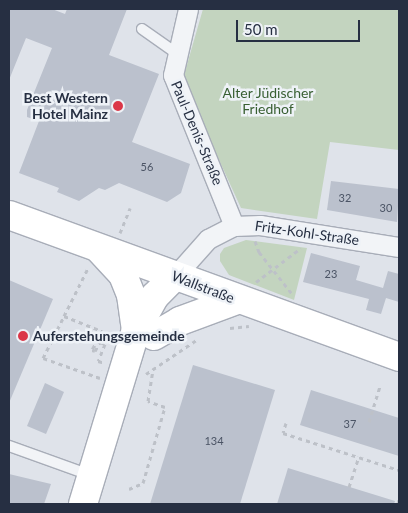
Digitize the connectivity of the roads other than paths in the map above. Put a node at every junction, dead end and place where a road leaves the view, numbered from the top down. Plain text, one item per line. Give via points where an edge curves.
1 (188, 9) edge
2 (142, 29) dead end
3 (176, 53) junction
4 (9, 215) edge
5 (234, 226) junction
6 (399, 247) edge
7 (102, 249) junction
8 (175, 276) junction
9 (244, 293) junction
10 (145, 333) junction
11 (399, 356) edge
12 (9, 446) edge
13 (92, 476) junction
14 (83, 504) edge

1 - 3 street, Paul-Denis-Straße
2 - 3 lane
3 - 5 street, Paul-Denis-Straße via 175,86
4 - 7 street, Wallstraße
5 - 6 street, Fritz-Kohl-Straße via 260,225
5 - 8 street, Fritz-Kohl-Straße via 208,239
7 - 8 street, Wallstraße
7 - 10 street via 123,275
8 - 9 street, Wallstraße
8 - 10 street via 155,296
9 - 10 street
9 - 11 street, Wallstraße
10 - 13 street via 112,388
12 - 13 lane
13 - 14 street

